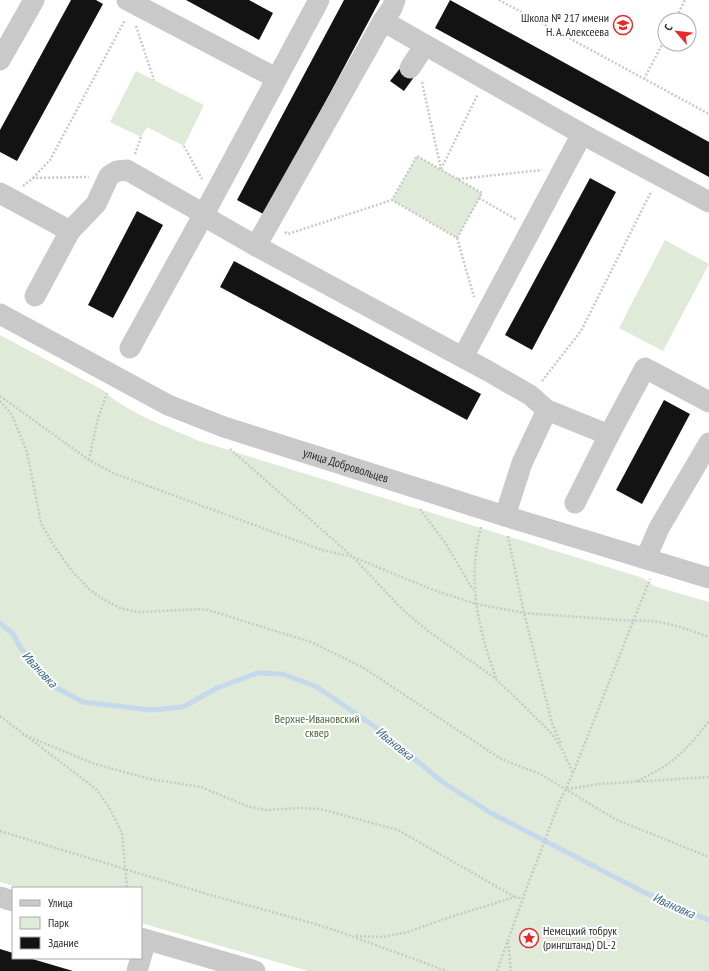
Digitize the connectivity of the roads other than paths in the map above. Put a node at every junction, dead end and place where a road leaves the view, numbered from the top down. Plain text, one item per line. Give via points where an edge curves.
1 (34, 0) edge
2 (319, 0) edge
3 (395, 0) edge
4 (127, 8) edge
5 (383, 21) junction
6 (0, 60) edge
7 (276, 78) junction
8 (582, 134) junction
9 (0, 193) edge
10 (709, 202) edge
11 (204, 214) junction
12 (70, 231) junction
13 (256, 246) junction
14 (35, 296) dead end
15 (0, 314) edge
16 (130, 348) dead end
17 (463, 357) junction
18 (709, 402) edge
19 (547, 410) junction
20 (610, 435) junction
21 (709, 443) edge
22 (575, 503) dead end
23 (506, 523) junction
24 (649, 566) junction
25 (709, 578) edge
26 (0, 898) edge
27 (12, 901) edge
28 (144, 939) edge
29 (140, 959) edge
30 (137, 971) edge
31 (255, 971) edge

1 - 6 street
2 - 7 street
3 - 5 street
4 - 7 street
5 - 8 street via 418,57 485,80
5 - 13 street
7 - 11 street
8 - 10 street
8 - 17 street
9 - 12 street
11 - 12 street via 127,170 117,171 109,176 96,204
11 - 13 street
11 - 16 street
12 - 14 street
13 - 17 street
15 - 23 street, улица Добровольцев via 168,404 217,424
17 - 19 street via 530,395
18 - 20 street via 645,368
19 - 20 street
19 - 23 street via 522,463
20 - 22 street
21 - 24 street via 659,528
23 - 24 street, улица Добровольцев
24 - 25 street, улица Добровольцев
26 - 27 street
28 - 31 street
29 - 30 street

